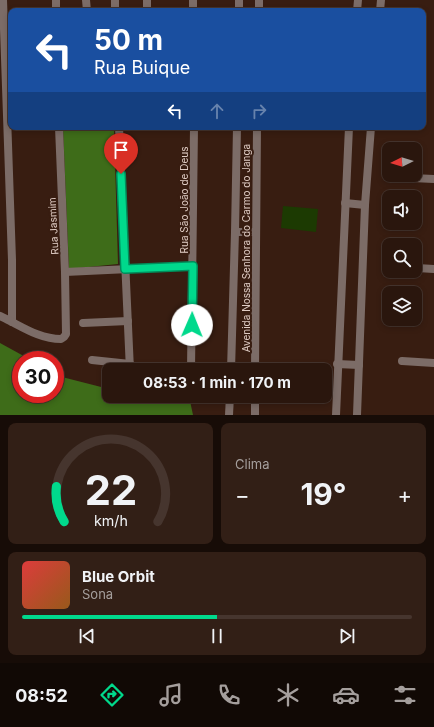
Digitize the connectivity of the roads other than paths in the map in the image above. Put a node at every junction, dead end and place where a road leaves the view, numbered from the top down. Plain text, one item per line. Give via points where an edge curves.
1 (3, 0) edge
2 (6, 85) edge
3 (59, 130) edge
4 (119, 130) edge
5 (194, 130) edge
6 (237, 130) edge
7 (257, 130) edge
8 (349, 130) edge
9 (371, 130) edge
10 (422, 178) edge
11 (434, 179) edge
12 (345, 203) junction
13 (365, 205) junction
14 (236, 232) junction
15 (256, 232) junction
16 (193, 266) junction
17 (422, 268) edge
18 (125, 269) junction
19 (434, 269) edge
20 (65, 272) junction
21 (0, 316) edge
22 (128, 321) junction
23 (12, 322) junction
24 (83, 323) dead end
25 (92, 360) dead end
26 (402, 361) dead end
27 (108, 363) edge
28 (130, 363) edge
29 (192, 363) edge
30 (231, 363) edge
31 (256, 363) edge
32 (434, 363) edge
33 (338, 364) junction
34 (359, 365) junction
35 (230, 403) edge
36 (255, 403) edge
37 (229, 415) edge
38 (255, 415) edge
39 (336, 415) edge
40 (357, 415) edge

1 - 2 street
2 - 23 street
3 - 20 street, Rua Jasmim
4 - 18 street
5 - 16 street, Rua São João de Deus
6 - 14 street
7 - 15 street, Avenida Nossa Senhora do Carmo do Janga
8 - 12 street
9 - 13 street
10 - 11 street
12 - 13 street
12 - 33 street
13 - 34 street
14 - 15 street
14 - 30 street
15 - 31 street, Avenida Nossa Senhora do Carmo do Janga
16 - 18 street
16 - 29 street, Rua São João de Deus
17 - 19 street
18 - 20 street
18 - 22 street
20 - 23 street, Rua Jasmim via 67,325 64,337 55,339 25,330
21 - 23 street
22 - 24 street
22 - 28 street
25 - 27 street
26 - 32 street
33 - 34 street
33 - 39 street
34 - 40 street
35 - 37 street
36 - 38 street

